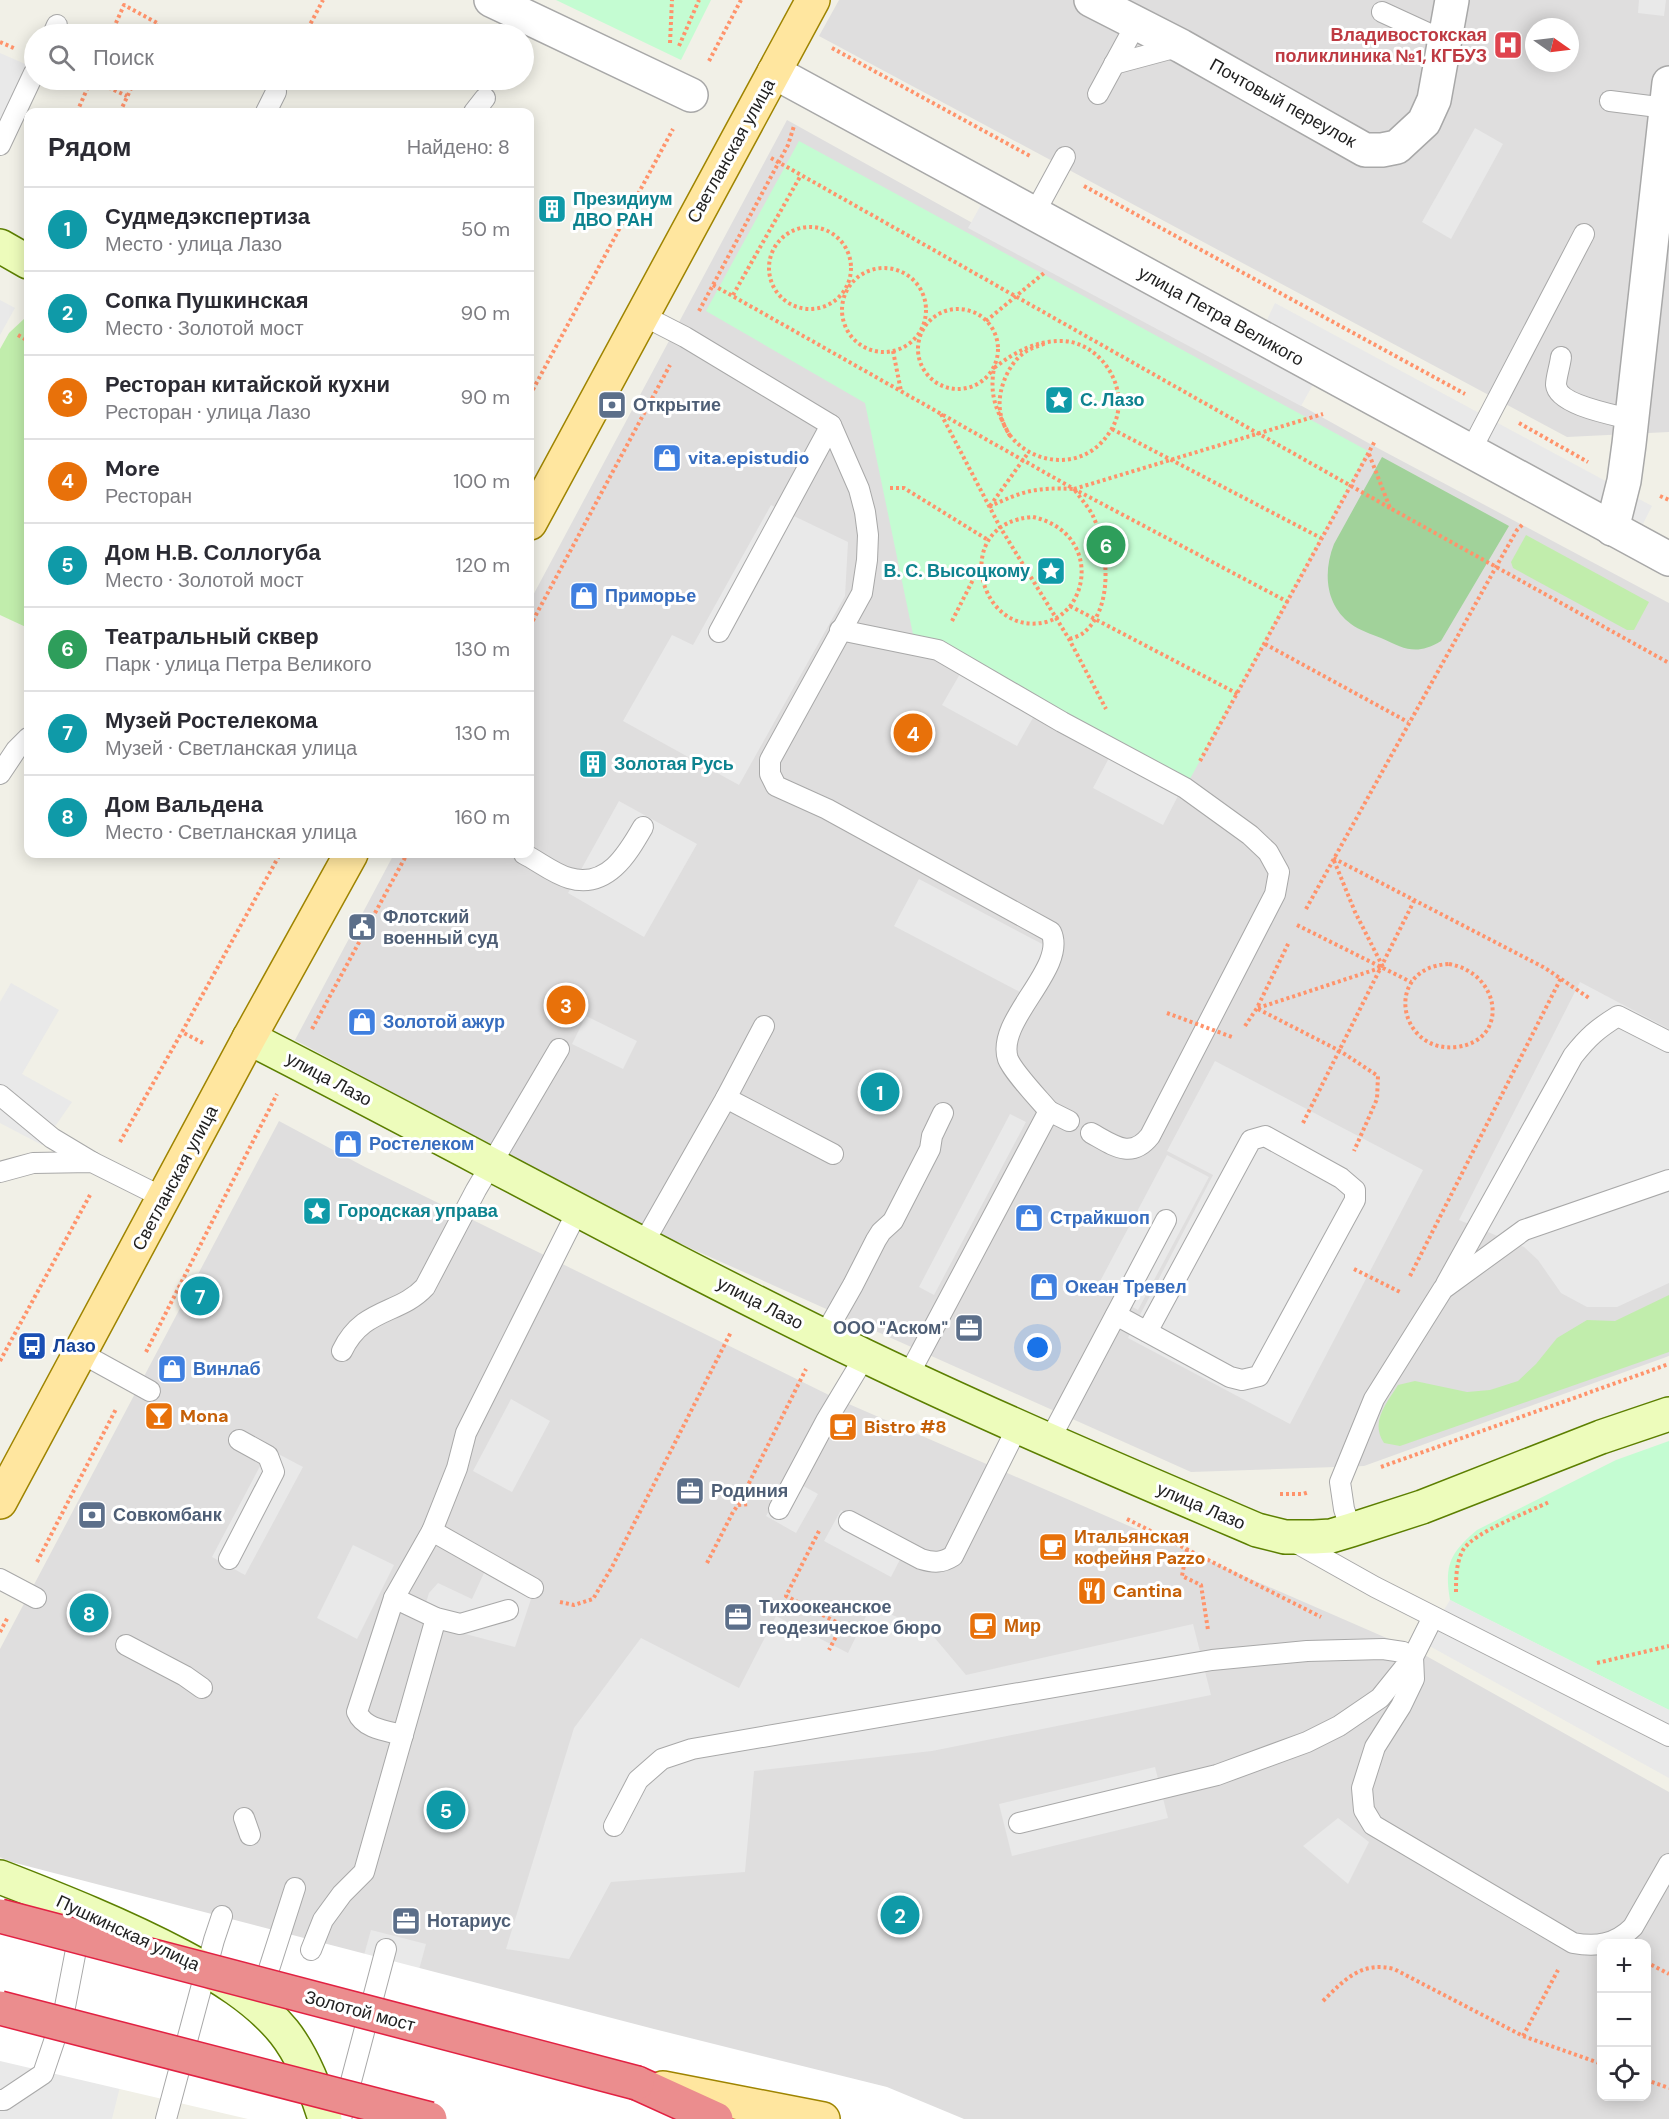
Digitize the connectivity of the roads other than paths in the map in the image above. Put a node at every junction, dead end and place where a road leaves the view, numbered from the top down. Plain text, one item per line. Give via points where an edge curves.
1 (491, 0) edge
2 (813, 0) edge
3 (1091, 0) edge
4 (1452, 0) edge
5 (1382, 12) dead end
6 (1136, 24) junction
7 (1445, 41) junction
8 (1180, 46) junction
9 (1114, 64) junction
10 (774, 72) junction
11 (26, 90) edge
12 (276, 92) dead end
13 (1098, 94) dead end
14 (691, 95) road end
15 (1667, 95) edge
16 (1610, 101) dead end
17 (268, 108) edge
18 (0, 145) edge
19 (1061, 164) road end
20 (1034, 214) junction
21 (1584, 234) dead end
22 (0, 246) edge
23 (24, 260) edge
24 (642, 315) junction
25 (1561, 357) dead end
26 (1630, 419) junction
27 (831, 425) junction
28 (1470, 452) junction
29 (534, 516) edge
30 (1612, 529) junction
31 (1669, 559) edge
32 (840, 630) junction
33 (719, 632) dead end
34 (24, 742) edge
35 (0, 774) edge
36 (643, 827) dead end
37 (349, 858) edge
38 (531, 858) edge
39 (764, 1026) dead end
40 (1669, 1042) edge
41 (560, 1049) dead end
42 (243, 1050) junction
43 (0, 1095) edge
44 (726, 1098) junction
45 (1049, 1111) junction
46 (943, 1113) dead end
47 (1069, 1121) dead end
48 (1091, 1133) dead end
49 (833, 1154) dead end
50 (92, 1162) junction
51 (491, 1165) junction
52 (0, 1172) edge
53 (1669, 1180) edge
54 (164, 1198) junction
55 (578, 1210) junction
56 (1166, 1220) dead end
57 (643, 1244) junction
58 (1443, 1288) junction
59 (1116, 1315) junction
60 (1147, 1332) junction
61 (824, 1336) junction
62 (342, 1351) dead end
63 (81, 1353) junction
64 (865, 1356) junction
65 (908, 1376) junction
66 (150, 1391) dead end
67 (1669, 1414) edge
68 (1018, 1426) junction
69 (239, 1440) dead end
70 (1049, 1441) junction
71 (0, 1502) edge
72 (779, 1509) road end
73 (849, 1521) road end
74 (1351, 1530) junction
75 (432, 1531) junction
76 (1285, 1537) junction
77 (229, 1559) dead end
78 (0, 1579) edge
79 (533, 1588) road end
80 (29, 1594) road end
81 (394, 1598) junction
82 (508, 1610) dead end
83 (1433, 1617) junction
84 (436, 1618) junction
85 (126, 1645) dead end
86 (1413, 1657) junction
87 (202, 1688) dead end
88 (403, 1735) junction
89 (1669, 1736) edge
90 (1019, 1823) dead end
91 (614, 1826) dead end
92 (1669, 1864) edge
93 (0, 1877) edge
94 (295, 1888) dead end
95 (87, 1911) junction
96 (0, 1916) edge
97 (222, 1916) dead end
98 (386, 1949) dead end
99 (311, 1950) dead end
100 (206, 1970) junction
101 (258, 2004) junction
102 (0, 2008) edge
103 (637, 2083) junction
104 (0, 2100) edge
105 (166, 2119) edge
106 (325, 2119) edge
107 (341, 2119) edge
108 (430, 2119) edge
109 (716, 2119) edge
110 (823, 2119) edge

1 - 14 street
2 - 10 main road, Светланская улица
3 - 6 street, Почтовый переулок
4 - 7 street, Почтовый переулок
5 - 7 lane
6 - 8 street, Почтовый переулок
6 - 9 lane
7 - 8 street, Почтовый переулок via 1434,100 1424,122 1397,147 1382,150 1365,150
8 - 9 lane
9 - 13 lane
10 - 20 street, улица Петра Великого
10 - 24 main road, Светланская улица
11 - 18 lane
12 - 17 lane
15 - 16 lane
15 - 26 street
19 - 20 lane
20 - 28 street, улица Петра Великого
21 - 28 lane
22 - 23 main road
24 - 27 lane
24 - 29 main road, Светланская улица
25 - 26 lane via 1556,386 1567,399
26 - 30 street via 1624,480
27 - 32 lane via 859,489 868,535 862,593
27 - 33 lane
28 - 30 street, улица Петра Великого
30 - 31 street, улица Петра Великого
32 - 45 lane via 770,760 770,774 776,786 827,809 1051,932 1054,938 1049,963 1010,1031 1006,1047 1009,1062
32 - 48 lane via 938,650 1185,788 1250,835 1268,852 1279,872 1275,894 1150,1136 1144,1144 1125,1149
34 - 35 lane
36 - 38 lane via 625,858 608,873 588,881 568,878
37 - 42 main road, Светланская улица
39 - 44 lane
40 - 58 lane via 1618,1016 1597,1029 1573,1056
41 - 51 lane
42 - 51 main road, улица Лазо via 295,1061
42 - 54 main road, Светланская улица
43 - 50 lane via 52,1138
44 - 49 lane
44 - 57 lane
45 - 47 lane
45 - 65 lane
46 - 61 lane via 930,1149 893,1221 880,1232
50 - 52 lane via 33,1163
50 - 54 lane
51 - 55 main road, улица Лазо
51 - 62 lane via 425,1287 416,1296 361,1325
53 - 58 lane via 1524,1230
54 - 63 main road, Светланская улица
55 - 57 main road, улица Лазо
55 - 75 lane via 466,1433
56 - 59 lane
57 - 61 main road, улица Лазо
58 - 74 lane via 1374,1399 1340,1482
59 - 60 lane
59 - 70 lane
60 - 60 lane via 1251,1140 1265,1136 1341,1178 1355,1190 1356,1200 1259,1376 1242,1380 1230,1377
61 - 64 main road, улица Лазо
63 - 66 lane
63 - 71 main road, Светланская улица
64 - 65 main road, улица Лазо
64 - 72 lane
65 - 68 main road, улица Лазо
67 - 74 main road, улица Лазо
68 - 70 main road, улица Лазо
68 - 73 lane via 953,1556 945,1561 921,1559
69 - 77 lane via 268,1456 274,1472
70 - 76 main road, улица Лазо via 1257,1530
74 - 76 main road, улица Лазо via 1314,1538
75 - 79 lane
75 - 81 lane
76 - 83 lane, улица Лазо
78 - 80 lane
81 - 84 lane
81 - 88 lane via 357,1712 367,1725
82 - 84 lane via 460,1624
83 - 86 lane
83 - 89 lane, улица Лазо
84 - 88 lane
85 - 87 lane
86 - 90 lane via 1380,1698 1307,1742 1217,1775
86 - 91 lane via 1383,1649 1212,1660 692,1749 662,1759 638,1780
86 - 92 lane via 1414,1679 1375,1747 1362,1788 1364,1810 1373,1825 1573,1943 1592,1946 1625,1935 1633,1927
88 - 99 lane via 364,1872 323,1920
93 - 95 main road, Пушкинская улица
94 - 101 lane
95 - 100 main road, Пушкинская улица
95 - 104 lane via 79,1931 64,2012 43,2074
96 - 103 highway, Золотой мост, bridge
97 - 100 lane
98 - 107 lane
100 - 101 main road, Пушкинская улица
100 - 105 lane
101 - 106 main road, Пушкинская улица via 285,2033
102 - 108 highway, bridge
103 - 109 highway, Золотой мост
103 - 110 main road

